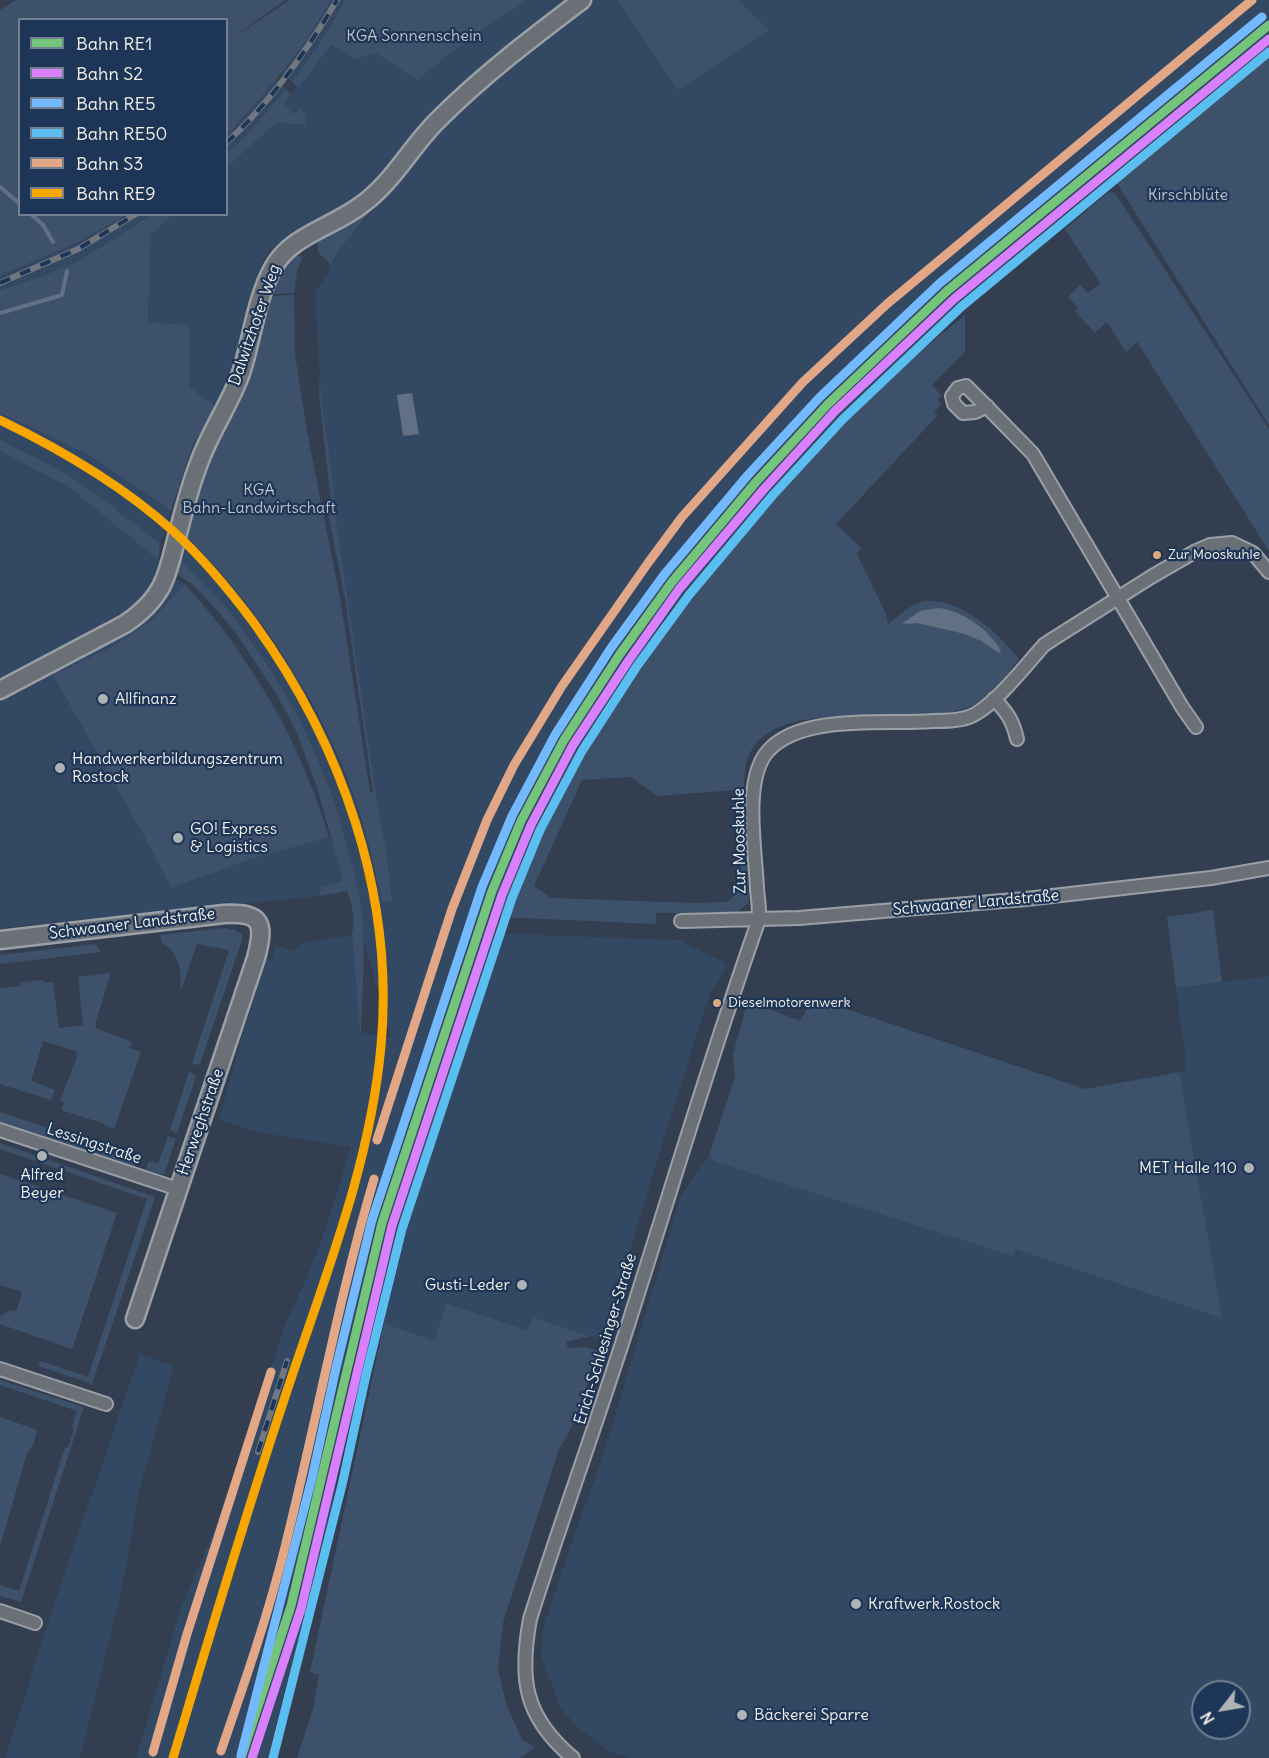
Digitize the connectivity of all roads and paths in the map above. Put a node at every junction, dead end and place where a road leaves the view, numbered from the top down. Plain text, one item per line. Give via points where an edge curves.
1 (582, 0) edge
2 (987, 406) dead end
3 (1269, 572) edge
4 (1117, 598) junction
5 (0, 690) edge
6 (994, 699) junction
7 (1196, 727) dead end
8 (1017, 739) dead end
9 (1269, 868) edge
10 (759, 920) junction
11 (681, 921) dead end
12 (260, 924) joint
13 (0, 940) edge
14 (0, 1130) edge
15 (178, 1189) junction
16 (135, 1318) dead end
17 (0, 1369) edge
18 (106, 1404) dead end
19 (0, 1611) edge
20 (35, 1623) dead end
21 (573, 1758) edge

1 - 5 street, Dalwitzhofer Weg via 438,120 362,206 279,258 262,297 240,373 199,462 157,593 125,624
2 - 4 street via 1033,454
3 - 4 street, Zur Mooskuhle via 1253,553 1232,543 1210,545
4 - 6 street, Zur Mooskuhle via 1044,645
4 - 7 street
6 - 8 street via 1008,713
6 - 10 street, Zur Mooskuhle via 978,713 957,720 815,727 796,732 771,747 759,768 754,794
9 - 10 street, Schwaaner Landstraße via 1026,899
10 - 11 street, Schwaaner Landstraße
10 - 21 street, Erich-Schlesinger-Straße via 694,1108 612,1374 530,1619 524,1665 528,1693 544,1729
12 - 13 street, Schwaaner Landstraße via 253,916 224,914
12 - 15 street, Herweghstraße via 262,935 256,958
14 - 15 street, Lessingstraße
15 - 16 street, Herweghstraße
17 - 18 street
19 - 20 street

